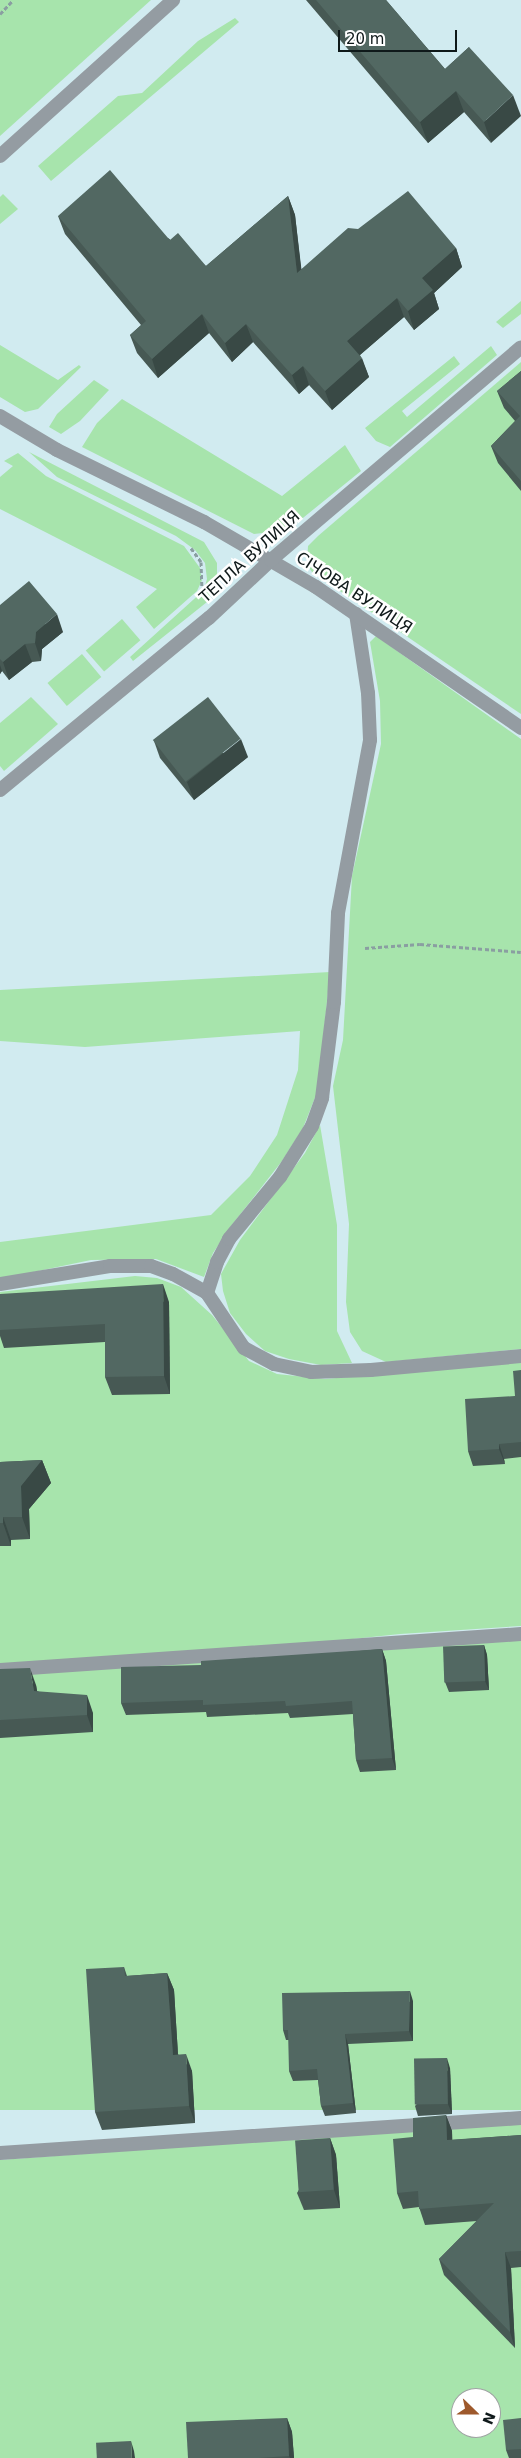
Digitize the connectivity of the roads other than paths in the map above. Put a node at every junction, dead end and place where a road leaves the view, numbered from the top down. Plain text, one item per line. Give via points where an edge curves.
1 (173, 0) edge
2 (0, 156) edge
3 (521, 347) edge
4 (0, 416) edge
5 (271, 560) junction
6 (356, 614) junction
7 (521, 728) edge
8 (0, 790) edge
9 (0, 1284) edge
10 (207, 1293) junction
11 (521, 1356) edge
12 (521, 1634) edge
13 (0, 1670) edge
14 (521, 2118) edge
15 (0, 2153) edge

1 - 2 street
3 - 5 street, ТЕПЛА ВУЛИЦЯ
4 - 5 street, СІЧОВА ВУЛИЦЯ via 57,450 204,522
5 - 6 street, СІЧОВА ВУЛИЦЯ
5 - 8 street, ТЕПЛА ВУЛИЦЯ via 209,618
6 - 7 street, СІЧОВА ВУЛИЦЯ
6 - 10 street via 368,693 370,740 338,913 328,1069 312,1126 280,1177 230,1239 217,1262
9 - 10 street via 110,1266 151,1266 180,1277
10 - 11 street via 244,1348 274,1364 312,1372 372,1370
12 - 13 street
14 - 15 street

